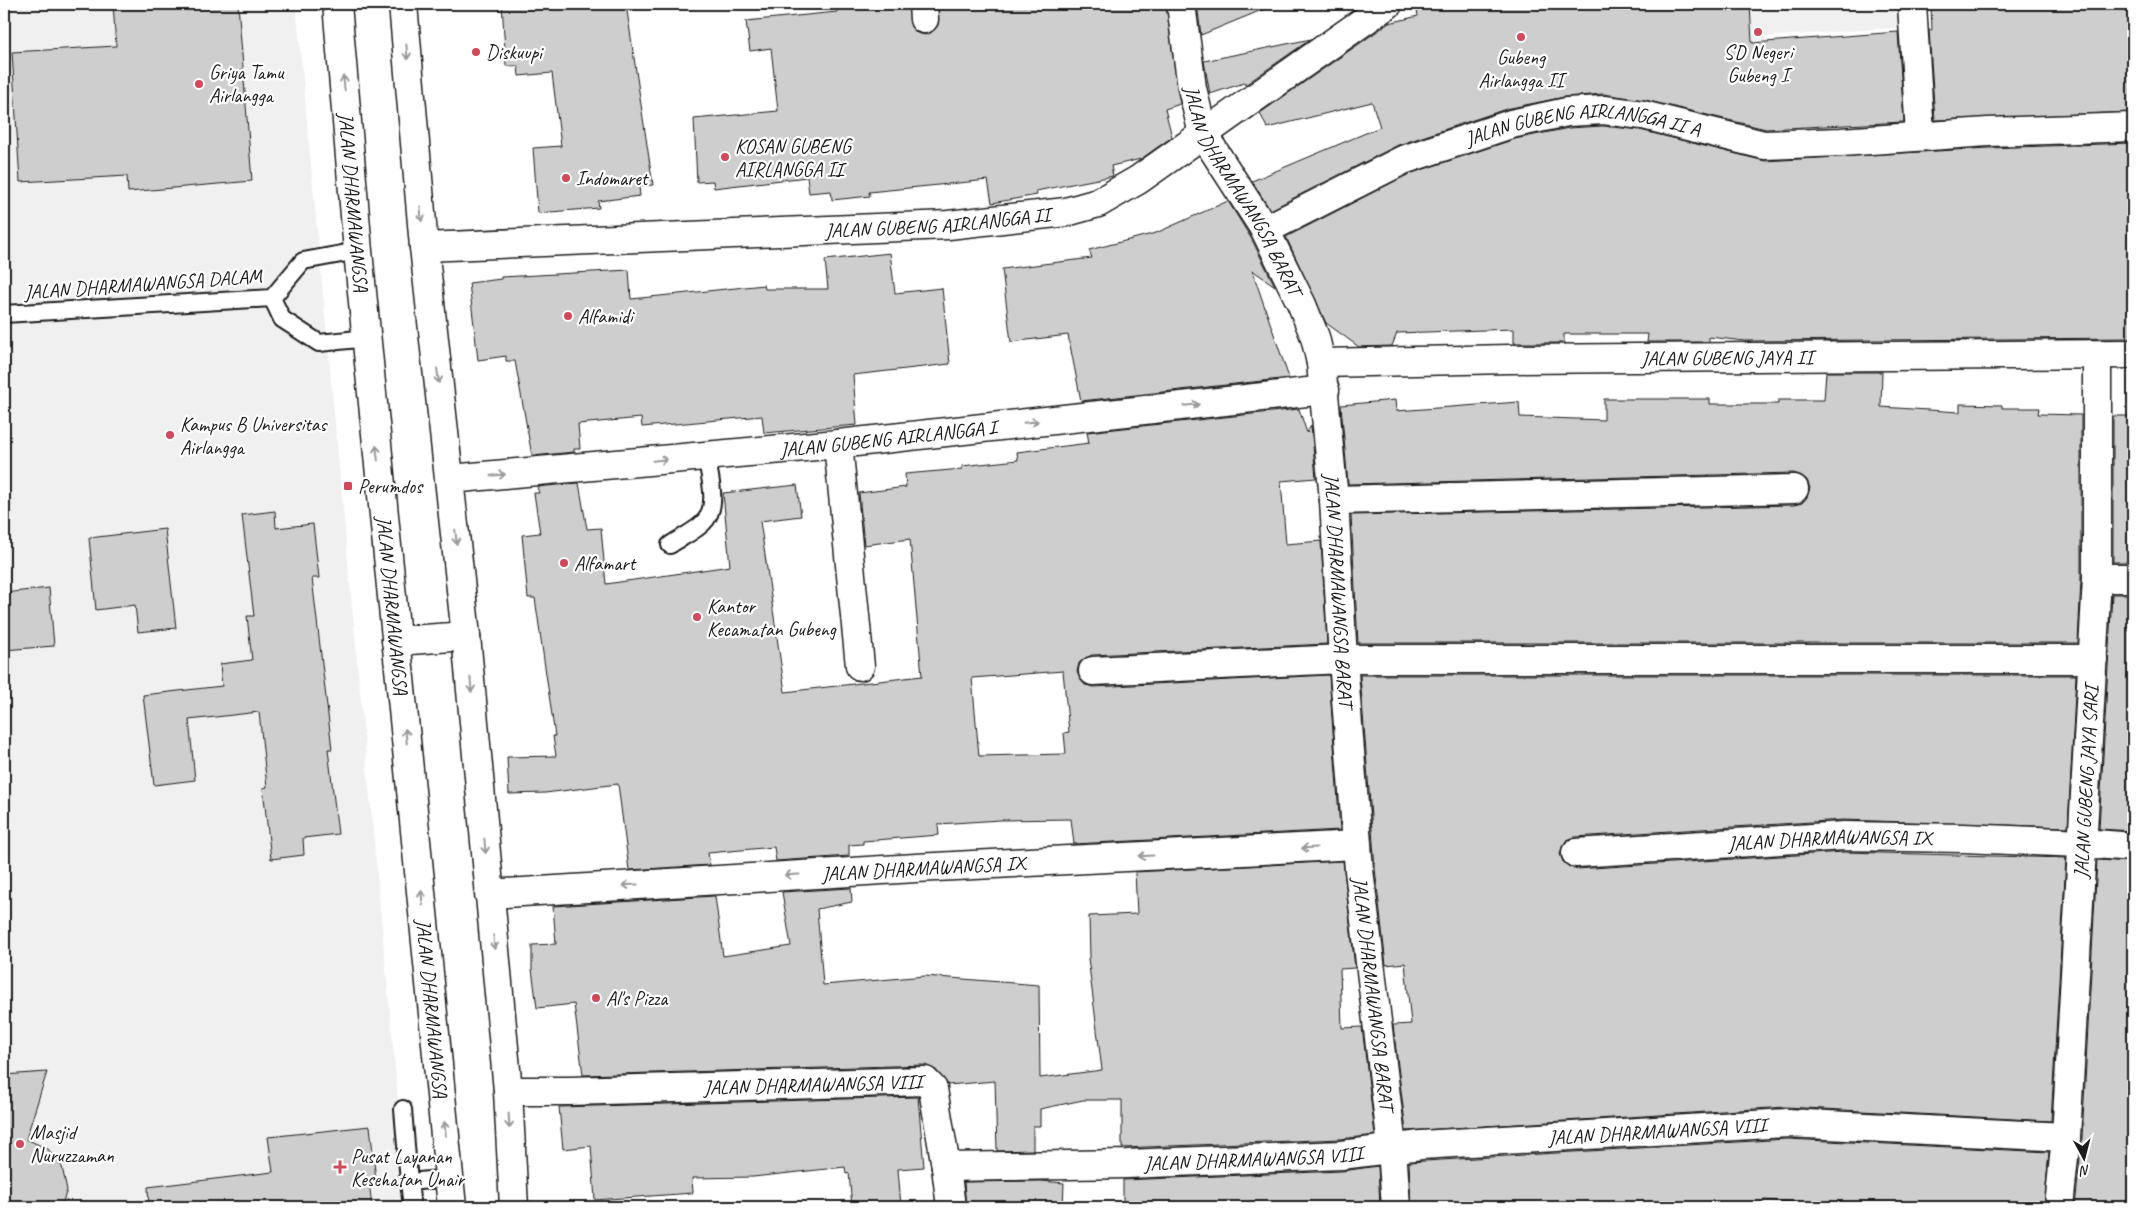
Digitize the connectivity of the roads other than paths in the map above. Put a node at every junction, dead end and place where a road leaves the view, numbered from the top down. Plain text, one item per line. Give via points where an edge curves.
1 (337, 4) edge
2 (403, 4) edge
3 (1181, 4) edge
4 (1388, 4) edge
5 (1912, 4) edge
6 (2133, 127) edge
7 (1203, 134) junction
8 (1920, 135) junction
9 (1265, 230) junction
10 (424, 246) junction
11 (358, 251) junction
12 (272, 298) junction
13 (4, 314) edge
14 (368, 338) junction
15 (2133, 354) edge
16 (2097, 355) junction
17 (1321, 363) junction
18 (1325, 390) junction
19 (838, 444) junction
20 (706, 455) junction
21 (450, 479) junction
22 (1794, 489) dead end
23 (1334, 500) junction
24 (670, 545) dead end
25 (2098, 578) junction
26 (2133, 578) edge
27 (466, 636) junction
28 (396, 641) junction
29 (1343, 659) junction
30 (2093, 659) junction
31 (860, 666) dead end
32 (1093, 671) dead end
33 (2083, 843) junction
34 (1357, 845) junction
35 (2133, 847) edge
36 (1576, 853) dead end
37 (489, 894) junction
38 (508, 1091) junction
39 (403, 1109) dead end
40 (2066, 1136) junction
41 (1392, 1147) junction
42 (946, 1167) junction
43 (450, 1178) junction
44 (409, 1182) junction
45 (412, 1207) edge
46 (452, 1207) edge
47 (514, 1207) edge
48 (951, 1207) edge
49 (1396, 1207) edge
50 (2060, 1207) edge

11 -> 1 street, JALAN DHARMAWANGSA
2 -> 10 street
3 - 7 street, JALAN DHARMAWANGSA BARAT via 1192,88
4 - 7 street, JALAN GUBENG AIRLANGGA II
5 - 8 street
6 - 8 street, JALAN GUBENG AIRLANGGA II A
7 - 9 street, JALAN DHARMAWANGSA BARAT
7 - 10 street, JALAN GUBENG AIRLANGGA II via 1138,180 1098,203 1066,212 948,225
8 - 9 street, JALAN GUBENG AIRLANGGA II A via 1764,145 1642,114 1604,110 1567,112 1511,124 1403,160
9 - 17 street, JALAN DHARMAWANGSA BARAT via 1302,305
10 -> 21 street
11 - 12 lane, JALAN DHARMAWANGSA DALAM via 302,261
11 - 14 street, JALAN DHARMAWANGSA
12 - 13 lane, JALAN DHARMAWANGSA DALAM
12 - 14 lane via 282,319 318,343
28 -> 14 street, JALAN DHARMAWANGSA
15 - 16 street, JALAN GUBENG JAYA II
16 - 17 street, JALAN GUBENG JAYA II via 1510,358
16 - 25 street, JALAN GUBENG JAYA SARI
17 - 18 street, JALAN DHARMAWANGSA BARAT
19 -> 18 street, JALAN GUBENG AIRLANGGA I
18 - 23 street, JALAN DHARMAWANGSA BARAT
19 - 20 street, JALAN GUBENG AIRLANGGA I
19 - 31 street
21 -> 20 street, JALAN GUBENG AIRLANGGA I
20 - 24 lane via 711,510 703,523
21 -> 27 street
22 - 23 street
23 - 29 street, JALAN DHARMAWANGSA BARAT
25 - 26 street
25 - 30 street, JALAN GUBENG JAYA SARI
27 - 28 street
27 -> 37 street
43 -> 28 street, JALAN DHARMAWANGSA
29 - 30 street
29 - 32 street
29 - 34 street, JALAN DHARMAWANGSA BARAT
30 - 33 street, JALAN GUBENG JAYA SARI
33 - 35 street, JALAN DHARMAWANGSA IX
33 - 36 street, JALAN DHARMAWANGSA IX via 1844,836
33 - 40 street, JALAN GUBENG JAYA SARI
34 -> 37 street, JALAN DHARMAWANGSA IX
34 - 41 street, JALAN DHARMAWANGSA BARAT
37 -> 38 street
38 - 42 street, JALAN DHARMAWANGSA VIII via 925,1081 933,1089
38 -> 47 street
39 - 44 lane
40 - 41 street, JALAN DHARMAWANGSA VIII via 1787,1123
40 - 50 street, JALAN GUBENG JAYA SARI
41 - 42 street, JALAN DHARMAWANGSA VIII via 1322,1156
41 - 49 street, JALAN DHARMAWANGSA BARAT
42 - 48 street
43 - 44 lane
43 - 46 street, JALAN DHARMAWANGSA
44 - 45 lane

